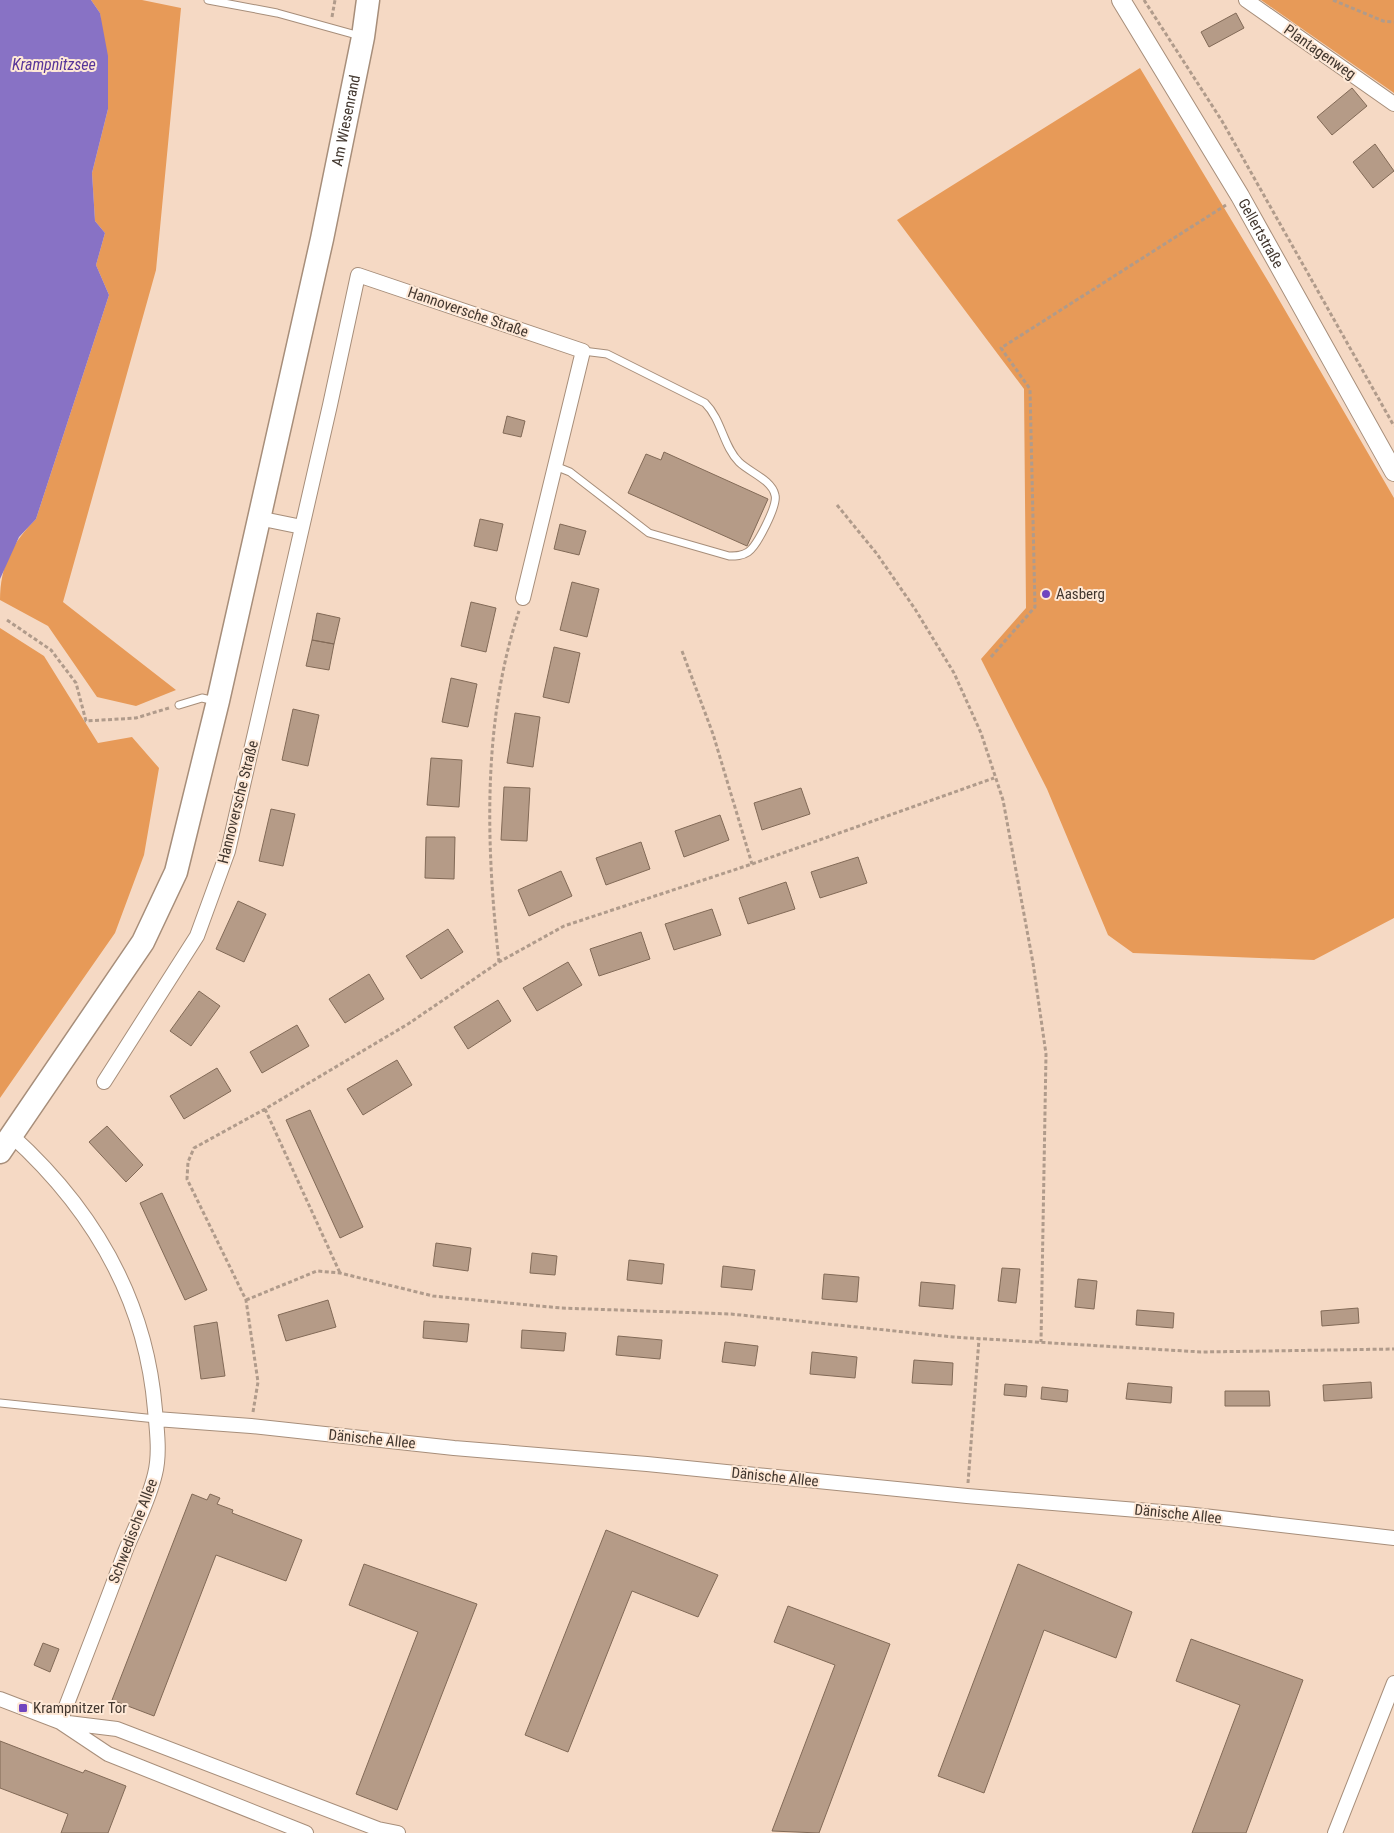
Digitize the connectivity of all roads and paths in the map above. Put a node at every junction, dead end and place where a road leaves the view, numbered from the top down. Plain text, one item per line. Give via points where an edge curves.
1 (208, 0) edge
2 (368, 0) edge
3 (1121, 0) edge
4 (1144, 0) edge
5 (1246, 0) edge
6 (1333, 0) edge
7 (1394, 22) edge
8 (363, 37) junction
9 (1394, 104) edge
10 (1240, 196) junction
11 (583, 351) junction
12 (1394, 426) edge
13 (555, 466) junction
14 (1394, 472) edge
15 (837, 505) dead end
16 (258, 518) junction
17 (302, 527) junction
18 (523, 598) joint
19 (7, 620) dead end
20 (682, 651) dead end
21 (991, 657) dead end
22 (218, 701) junction
23 (179, 705) joint
24 (994, 778) junction
25 (752, 864) junction
26 (499, 962) junction
27 (104, 1082) dead end
28 (266, 1110) junction
29 (6, 1144) edge
30 (340, 1273) junction
31 (246, 1300) junction
32 (979, 1339) junction
33 (1041, 1342) junction
34 (1394, 1349) edge
35 (0, 1403) edge
36 (156, 1419) junction
37 (251, 1426) junction
38 (967, 1496) junction
39 (1394, 1538) edge
40 (1394, 1683) edge
41 (0, 1699) edge
42 (60, 1722) junction
43 (306, 1833) edge
44 (398, 1833) edge
45 (1335, 1833) edge

1 - 8 lane via 277,13
2 - 8 main road, Am Wiesenrand
3 - 10 street, Gellertstraße
4 - 12 path via 1222,122
5 - 9 street, Plantagenweg
6 - 7 path via 1383,21
8 - 16 main road, Am Wiesenrand via 322,239
10 - 14 street, Gellertstraße
10 - 21 path via 1001,348 1030,389 1034,607
11 - 13 street
11 - 13 lane via 607,354 705,403 739,462 770,486 776,503 748,552 729,556 649,533 570,472
11 - 17 street, Hannoversche Straße via 358,275
13 - 18 street
15 - 24 path via 878,554 954,673 982,733
16 - 17 street
16 - 22 main road, Am Wiesenrand
17 - 27 street, Hannoversche Straße via 228,851 197,936
18 - 26 path via 509,641 493,737 490,862
19 - 23 path via 51,650 76,683 86,721 136,718
20 - 25 path via 713,734
22 - 23 lane via 202,698
22 - 29 main road, Am Wiesenrand via 176,872 143,942
24 - 25 path
24 - 33 path via 1003,800 1046,1054
25 - 26 path via 564,926
26 - 28 path via 408,1024
28 - 30 path
28 - 31 path via 194,1148 188,1162 187,1179
29 - 36 street, Schwedische Allee via 46,1168 78,1205 112,1260 131,1304 145,1349
30 - 31 path via 317,1271
30 - 32 path via 433,1296 562,1308 731,1314
31 - 37 path via 258,1382
32 - 33 path
32 - 38 path
33 - 34 path via 1201,1352
35 - 36 lane
36 - 37 street, Dänische Allee
36 - 42 street, Schwedische Allee via 156,1474
37 - 38 street, Dänische Allee
38 - 39 street, Dänische Allee via 1186,1514
40 - 45 street
41 - 42 street
42 - 43 street via 108,1754
42 - 44 street via 118,1729 378,1829

